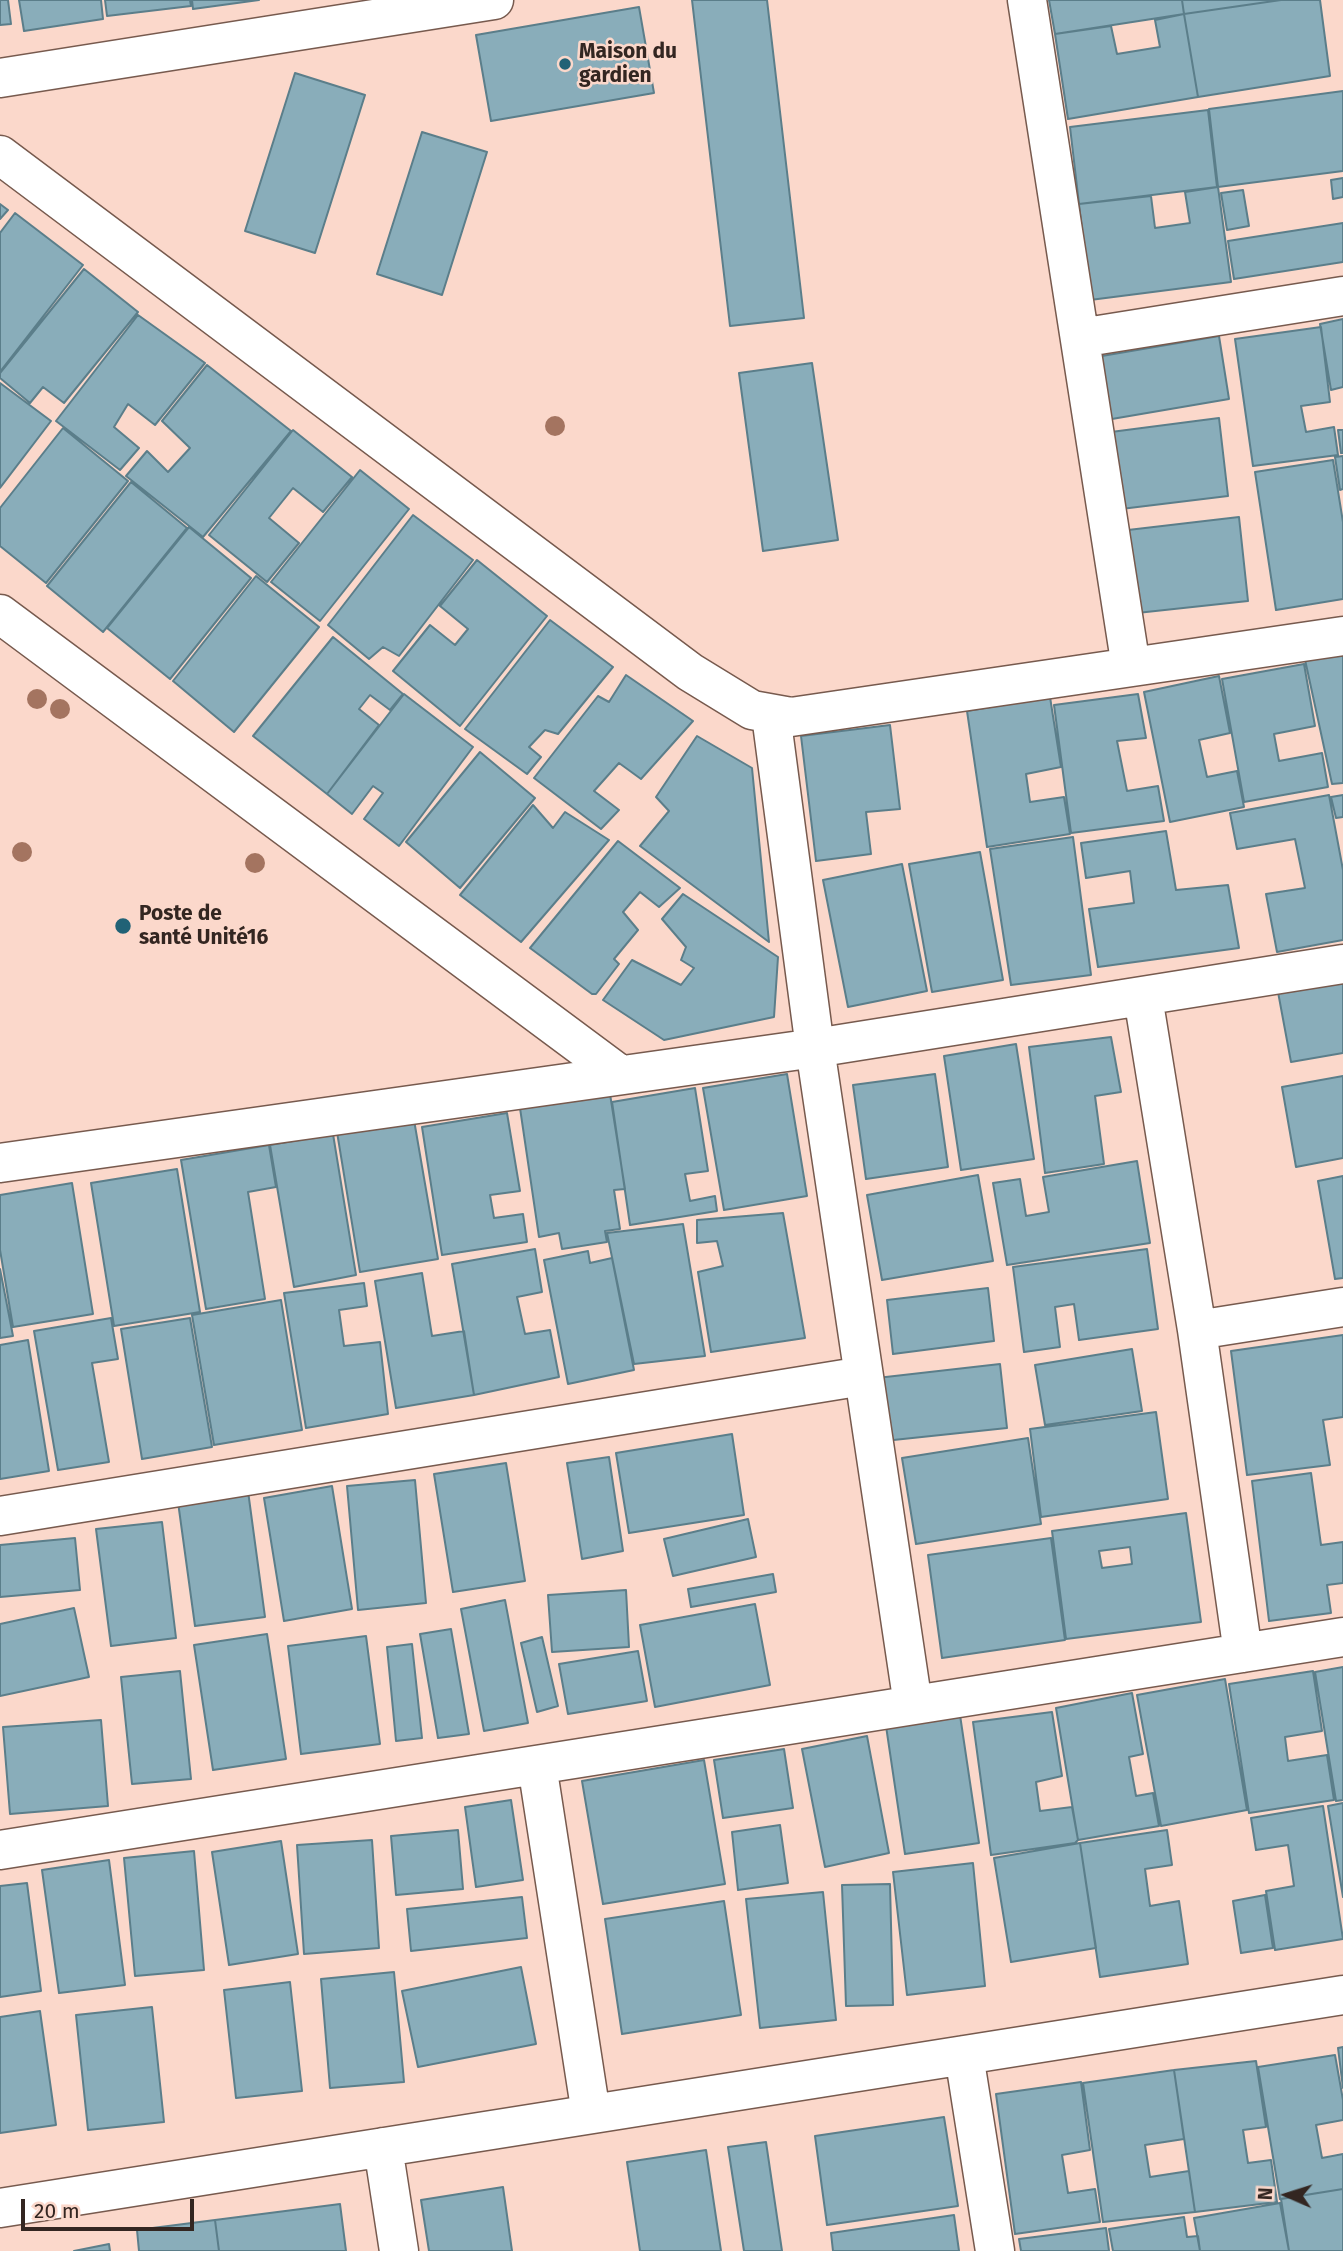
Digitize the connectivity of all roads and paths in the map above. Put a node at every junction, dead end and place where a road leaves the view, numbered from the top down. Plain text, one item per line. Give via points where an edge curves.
1 (494, 0) edge
2 (1027, 0) edge
3 (0, 78) edge
4 (0, 155) edge
5 (1343, 296) edge
6 (1080, 338) junction
7 (0, 614) edge
8 (1343, 636) edge
9 (1131, 667) junction
10 (771, 715) junction
11 (1343, 964) edge
12 (1143, 997) junction
13 (815, 1048) junction
14 (619, 1074) junction
15 (0, 1163) edge
16 (1343, 1307) edge
17 (1197, 1330) junction
18 (863, 1376) junction
19 (0, 1516) edge
20 (1343, 1637) edge
21 (1243, 1653) junction
22 (914, 1705) junction
23 (537, 1765) junction
24 (0, 1850) edge
25 (1343, 1995) edge
26 (964, 2055) junction
27 (591, 2114) junction
28 (383, 2147) junction
29 (0, 2208) edge
30 (399, 2251) edge
31 (995, 2251) edge

1 - 3 street
2 - 6 street
4 - 10 street via 690,672 752,710
5 - 6 street
6 - 9 street
7 - 14 street
8 - 9 street
9 - 10 street via 791,717
10 - 13 street
11 - 12 street
12 - 13 street
12 - 17 street
13 - 14 street
13 - 18 street
14 - 15 street
16 - 17 street
17 - 21 street
18 - 19 street
18 - 22 street
20 - 21 street
21 - 22 street
22 - 23 street
23 - 24 street
23 - 27 street
25 - 26 street
26 - 27 street
26 - 31 street
27 - 28 street
28 - 29 street
28 - 30 street

